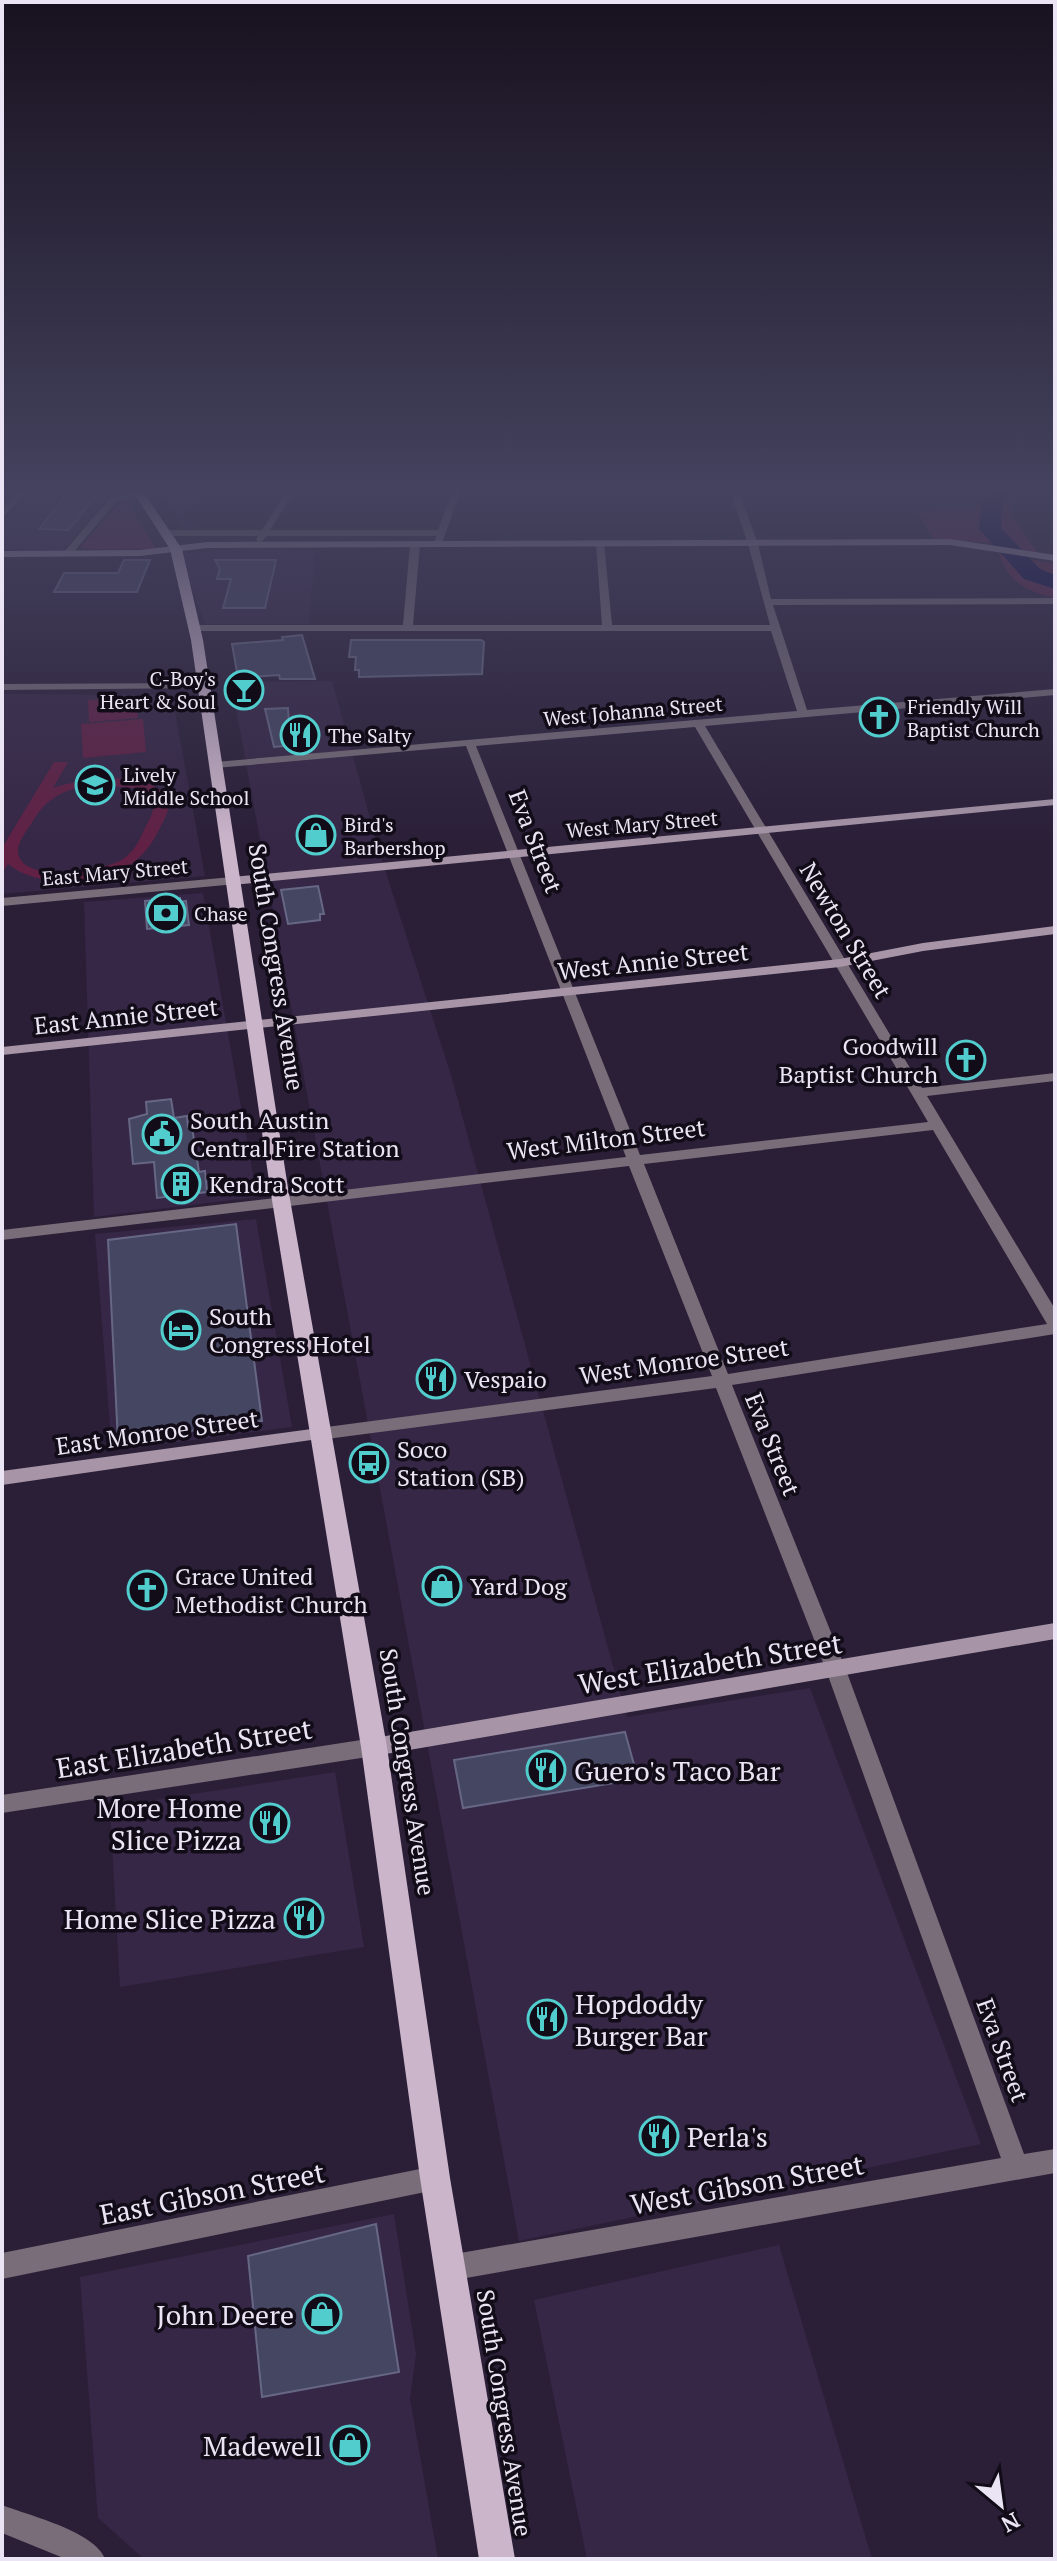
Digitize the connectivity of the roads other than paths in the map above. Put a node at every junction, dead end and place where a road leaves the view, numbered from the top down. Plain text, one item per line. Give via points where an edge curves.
1 (189, 607) edge
2 (410, 607) edge
3 (605, 607) edge
4 (768, 607) edge
5 (607, 627) junction
6 (194, 628) junction
7 (408, 628) junction
8 (775, 628) junction
9 (204, 685) junction
10 (2, 687) edge
11 (1055, 692) edge
12 (803, 714) junction
13 (698, 723) junction
14 (470, 743) junction
15 (215, 765) junction
16 (1055, 802) edge
17 (763, 831) junction
18 (514, 854) junction
19 (232, 881) junction
20 (2, 902) edge
21 (1055, 930) edge
22 (840, 963) junction
23 (567, 992) junction
24 (254, 1025) junction
25 (2, 1051) edge
26 (1055, 1077) edge
27 (918, 1093) junction
28 (936, 1125) junction
29 (632, 1161) junction
30 (282, 1202) junction
31 (2, 1235) edge
32 (1055, 1326) edge
33 (719, 1381) junction
34 (319, 1434) junction
35 (2, 1478) edge
36 (1055, 1631) edge
37 (836, 1670) junction
38 (374, 1747) junction
39 (2, 1804) edge
40 (1055, 2161) edge
41 (1017, 2168) junction
42 (435, 2178) junction
43 (2, 2266) edge
44 (449, 2268) junction
45 (2, 2519) edge
46 (91, 2559) edge
47 (497, 2559) edge

1 - 6 main road, South Congress Avenue
2 - 7 street
3 - 5 street
4 - 8 street
5 - 7 street
5 - 8 street
6 - 7 street
6 - 9 main road, South Congress Avenue
8 - 12 street
9 - 10 street
9 - 15 main road, South Congress Avenue
11 - 12 street, West Johanna Street
12 - 13 street, West Johanna Street
13 - 14 street, West Johanna Street
13 - 17 street, Newton Street
14 - 15 street, West Johanna Street
14 - 18 street, Eva Street
15 - 19 main road, South Congress Avenue
16 - 17 street, West Mary Street
17 - 18 street, West Mary Street
17 - 22 street, Newton Street
18 - 19 street, West Mary Street
18 - 23 street, Eva Street
19 - 20 street, East Mary Street
19 - 24 main road, South Congress Avenue
21 - 22 street, West Annie Street
22 - 23 street, West Annie Street
22 - 27 street, Newton Street
23 - 24 street, West Annie Street
23 - 29 street, Eva Street
24 - 25 street, East Annie Street
24 - 30 main road, South Congress Avenue
26 - 27 street
27 - 28 street, Newton Street
28 - 29 street, West Milton Street
28 - 32 street, Newton Street
29 - 30 street, West Milton Street
29 - 33 street, Eva Street
30 - 31 street, West Milton Street
30 - 34 main road, South Congress Avenue
32 - 33 street, West Monroe Street
33 - 34 street, West Monroe Street
33 - 37 street, Eva Street
34 - 35 street, East Monroe Street
34 - 38 main road, South Congress Avenue
36 - 37 street, West Elizabeth Street
37 - 38 street, West Elizabeth Street
37 - 41 street, Eva Street
38 - 39 street, East Elizabeth Street
38 - 42 main road, South Congress Avenue
40 - 41 street, West Gibson Street
41 - 44 street, West Gibson Street
42 - 43 street, East Gibson Street
42 - 44 main road, South Congress Avenue
44 - 47 main road, South Congress Avenue
45 - 46 street via 70,2545

